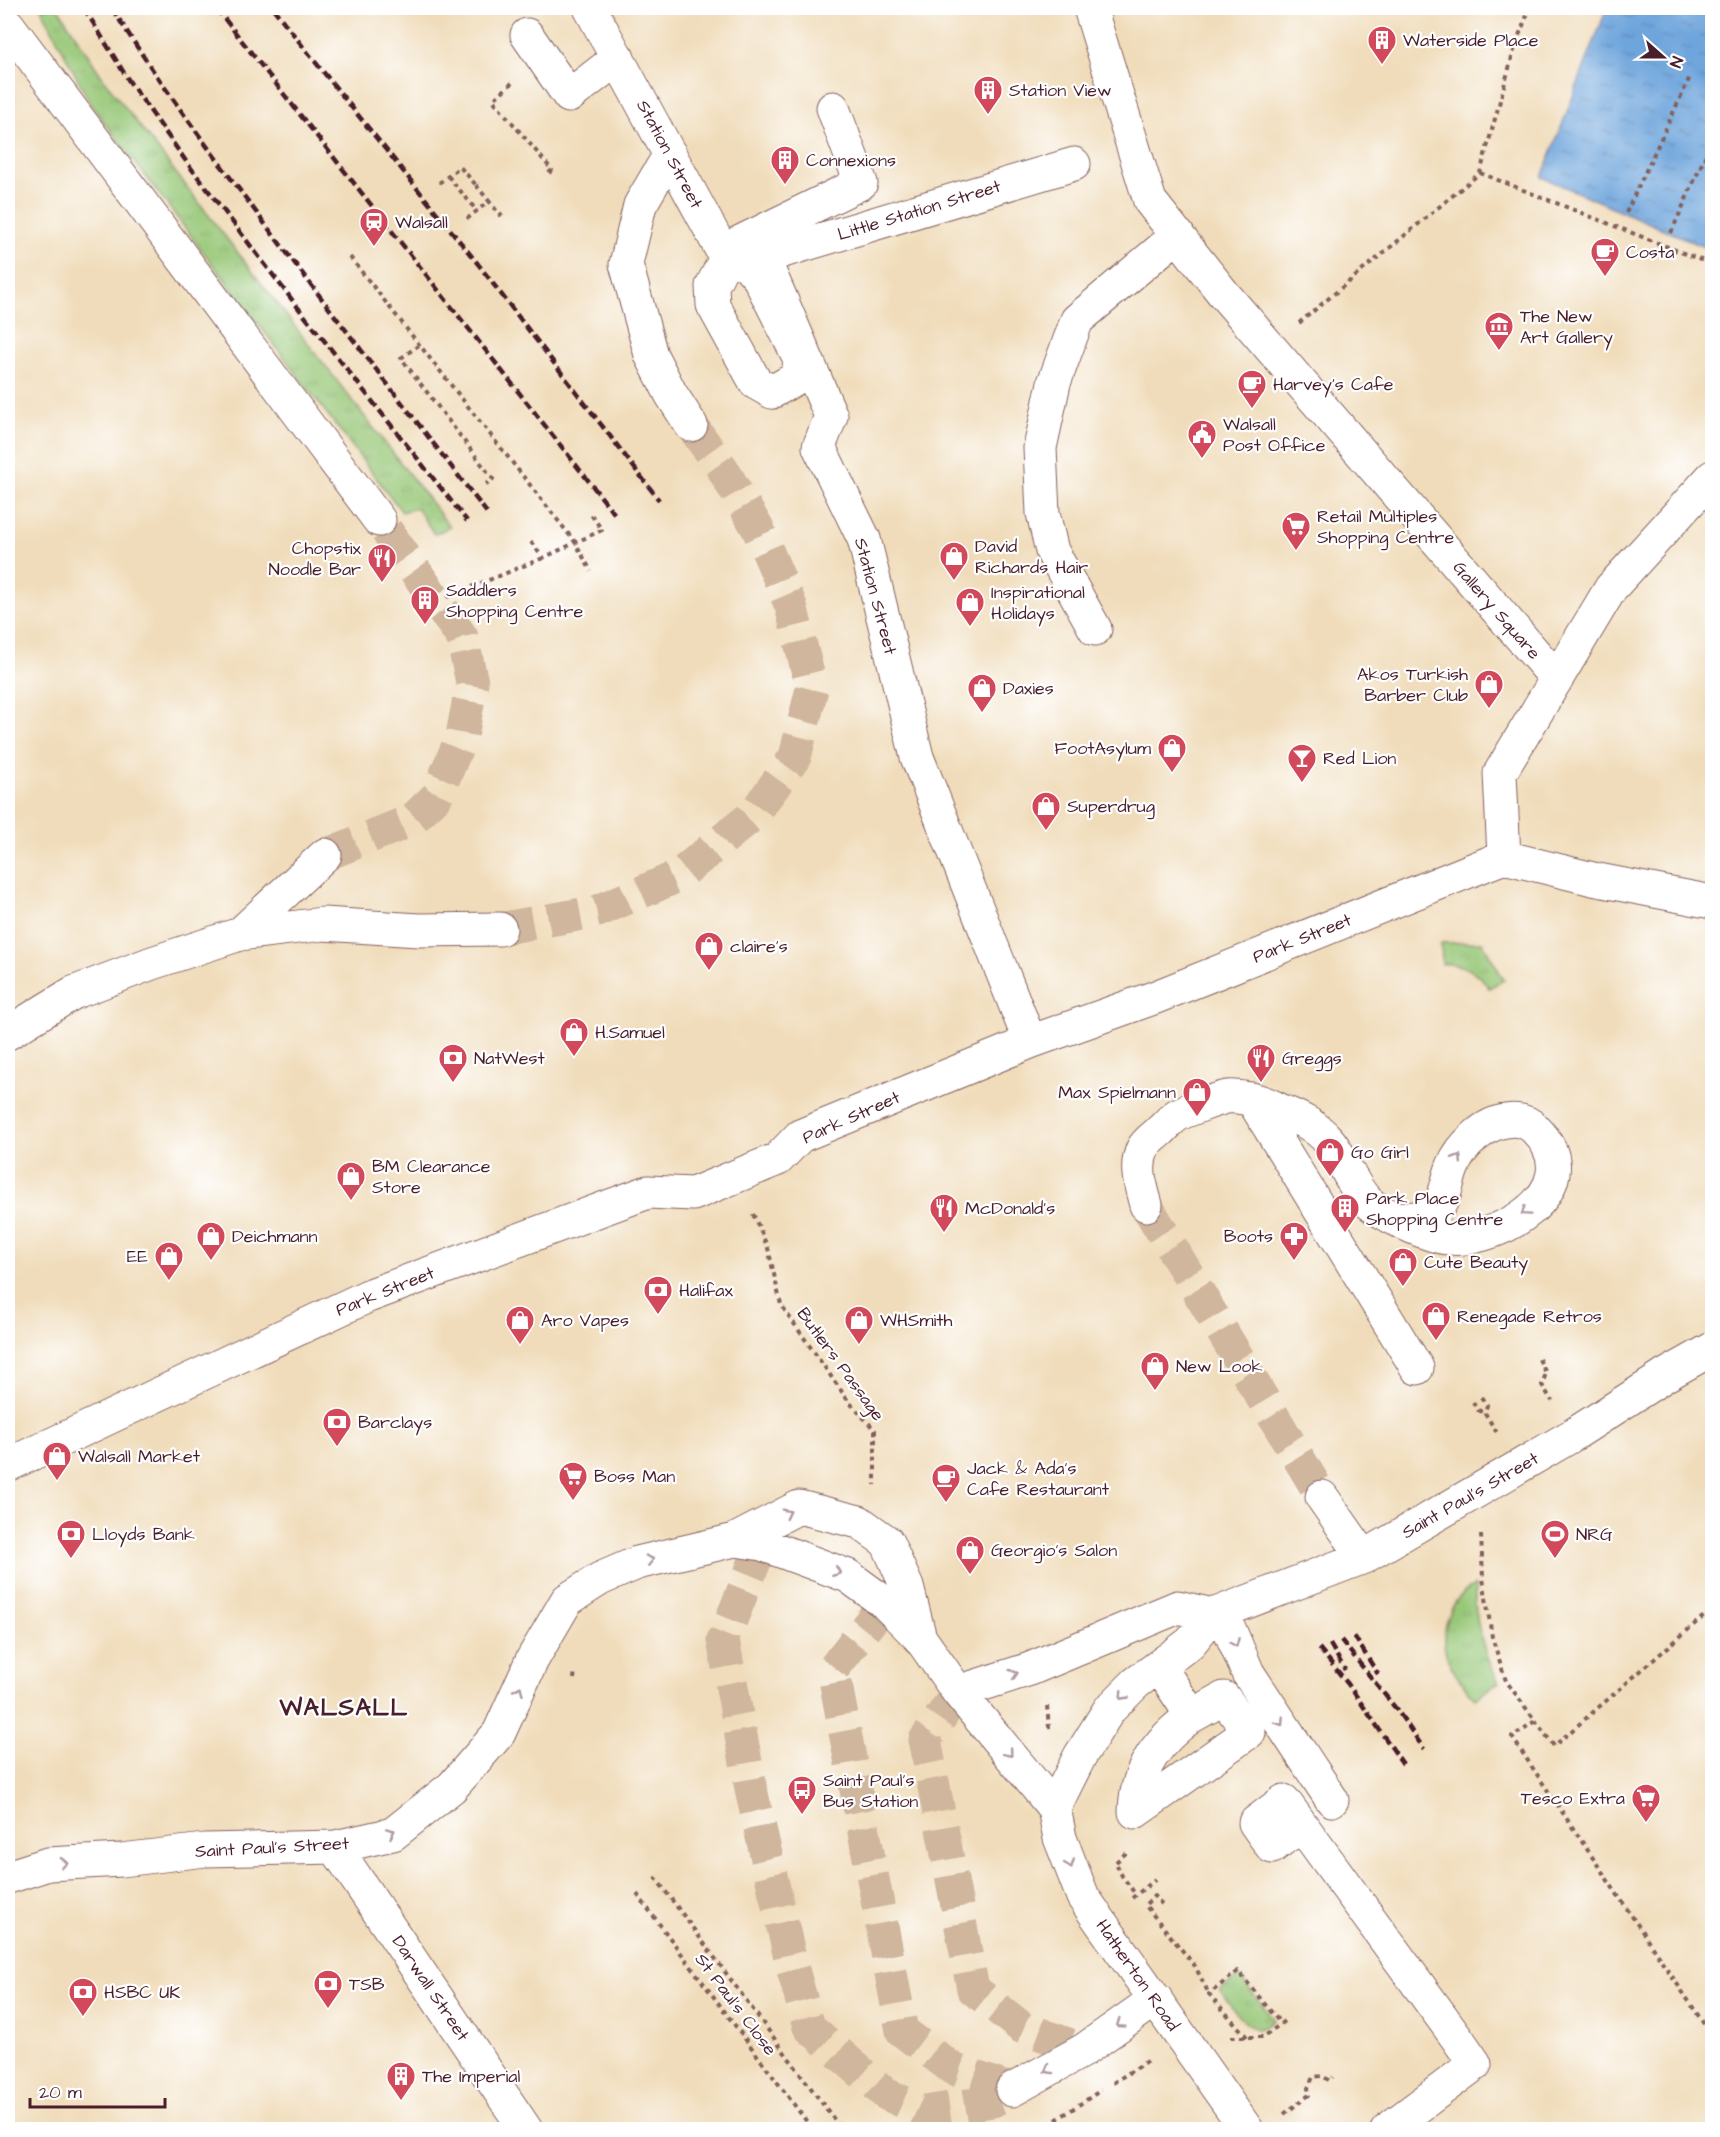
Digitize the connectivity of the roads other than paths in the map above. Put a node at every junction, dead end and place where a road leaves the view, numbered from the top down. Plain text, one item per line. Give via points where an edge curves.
1 (590, 8) edge
2 (1090, 8) edge
3 (8, 25) edge
4 (527, 35) dead end
5 (618, 58) junction
6 (833, 108) dead end
7 (670, 154) junction
8 (1074, 164) dead end
9 (1178, 235) junction
10 (724, 254) junction
11 (763, 257) junction
12 (692, 425) tunnel mouth
13 (1713, 477) edge
14 (379, 520) tunnel mouth
15 (1095, 629) dead end
16 (1557, 679) junction
17 (325, 855) tunnel mouth
18 (1504, 857) junction
19 (1713, 902) edge
20 (500, 929) tunnel mouth
21 (240, 934) junction
22 (8, 1033) edge
23 (1030, 1042) junction
24 (1252, 1099) junction
25 (1146, 1205) tunnel mouth
26 (1394, 1218) junction
27 (1713, 1349) edge
28 (1417, 1368) dead end
29 (8, 1465) edge
30 (1322, 1497) tunnel mouth
31 (735, 1540) junction
32 (1364, 1557) junction
33 (1218, 1614) junction
34 (920, 1638) junction
35 (1158, 1666) junction
36 (958, 1692) junction
37 (1192, 1716) dead end
38 (1332, 1800) dead end
39 (1054, 1808) junction
40 (1301, 1825) dead end
41 (335, 1847) junction
42 (8, 1877) edge
43 (1156, 1999) junction
44 (1012, 2091) dead end
45 (526, 2130) edge
46 (1247, 2130) edge
47 (1387, 2130) edge

1 - 5 street, Station Street
2 - 9 street, Gallery Square via 1150,201
3 - 14 street
4 - 5 street via 569,96
5 - 7 street, Station Street
6 - 10 street via 861,183
7 - 10 street, Station Street
7 - 12 street via 640,205 626,264 651,355
8 - 11 street, Little Station Street
9 - 15 street via 1077,320 1054,383 1040,448 1043,513 1052,551
9 - 16 street, Gallery Square via 1223,293
10 - 11 street
11 - 23 street, Station Street via 831,416 819,447 864,539 917,758
13 - 16 street, Gallery Square via 1611,588
16 - 18 street via 1500,773
17 - 21 street
18 - 19 street
18 - 23 street, Park Street via 1156,997
20 - 21 street via 419,930 323,924
21 - 22 street via 74,993
23 - 29 street, Park Street via 800,1136 778,1159 693,1194 648,1192 368,1296
24 - 25 street via 1228,1097 1176,1115 1143,1147 1137,1173
24 - 26 street via 1309,1122 1329,1141 1367,1201
24 - 28 street
26 -> 26 street via 1430,1215 1441,1203 1453,1166 1463,1150 1496,1122 1512,1120 1531,1125 1550,1147 1554,1167 1546,1195 1499,1228 1456,1240
27 - 32 street, Saint Paul's Street
30 - 32 street
31 -> 34 street, Saint Paul's Street via 762,1544 848,1576 885,1603
31 -> 34 street via 799,1507 859,1522 887,1542 908,1587
41 -> 31 street, Saint Paul's Street via 393,1834 452,1787 499,1733 532,1660 567,1600 600,1579 637,1563
32 - 33 street, Saint Paul's Street
33 - 35 street, Saint Paul's Street via 1190,1643
36 -> 33 street via 1030,1669 1178,1607
33 -> 38 street via 1248,1673
34 - 36 street, Saint Paul's Street
35 - 37 street
35 -> 39 street, Saint Paul's Street via 1109,1710
36 -> 39 street, Saint Paul's Street
39 -> 43 street, Hatherton Road via 1060,1838 1083,1897
40 - 47 street via 1475,2064
42 -> 41 street, Saint Paul's Street via 48,1864 205,1850
41 - 45 street, Darwall Street
43 -> 44 street via 1084,2050
43 - 46 street, Hatherton Road

